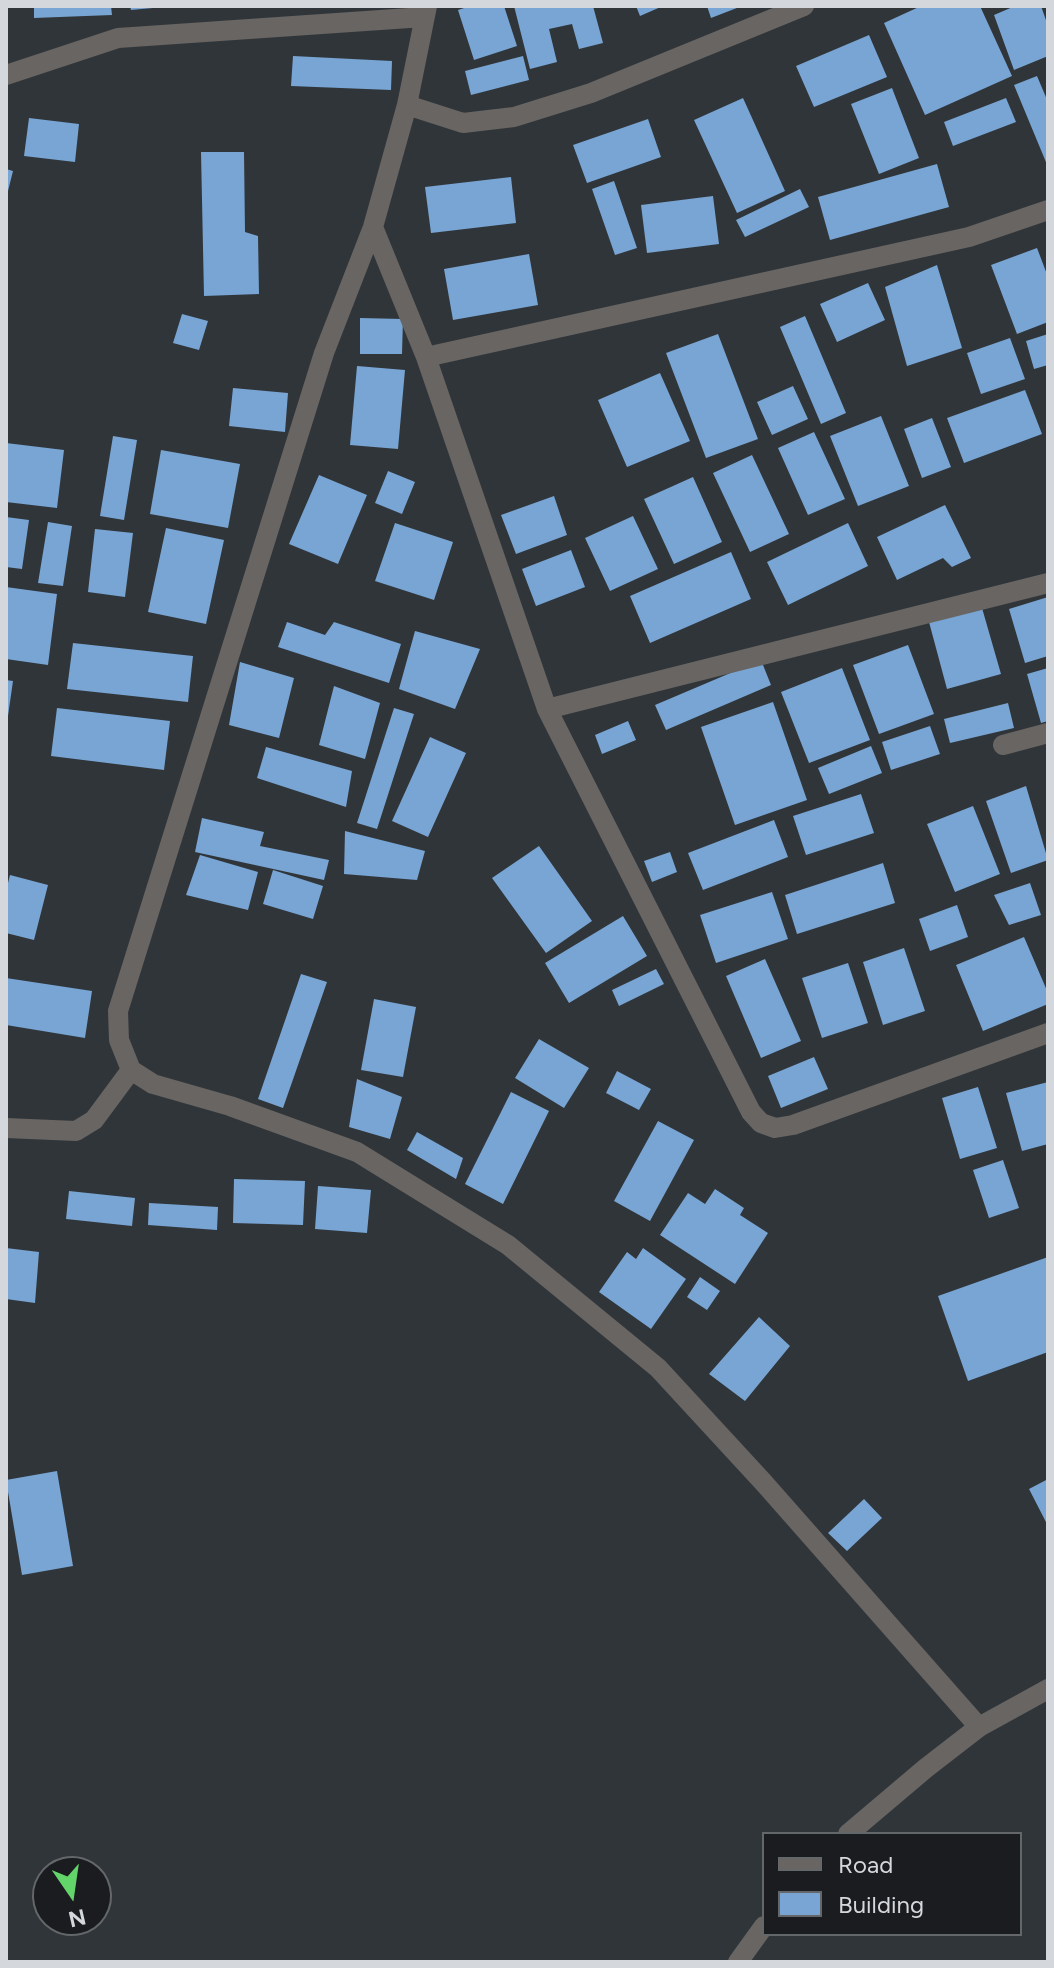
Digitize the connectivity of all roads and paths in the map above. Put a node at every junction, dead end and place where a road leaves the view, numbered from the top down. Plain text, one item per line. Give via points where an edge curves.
1 (804, 6) edge
2 (426, 12) edge
3 (6, 75) edge
4 (407, 105) junction
5 (1048, 210) edge
6 (373, 227) junction
7 (426, 357) junction
8 (1048, 583) edge
9 (547, 709) junction
10 (1048, 733) edge
11 (1003, 745) dead end
12 (1048, 1033) edge
13 (131, 1070) junction
14 (6, 1128) edge
15 (1048, 1689) edge
16 (979, 1727) junction
17 (850, 1832) edge
18 (762, 1929) edge
19 (738, 1962) edge

1 - 4 street via 591,93 514,117 463,123
2 - 3 street via 118,38
2 - 4 street
4 - 6 street
5 - 7 street via 969,237
6 - 7 street
6 - 13 street via 324,353 118,1011 119,1040
7 - 9 street
8 - 9 street
9 - 12 street via 761,1123 775,1128 793,1125
10 - 11 street
13 - 14 street via 94,1120 76,1131
13 - 16 street via 153,1084 357,1152 508,1245 658,1368
15 - 16 street
16 - 17 street
18 - 19 street

